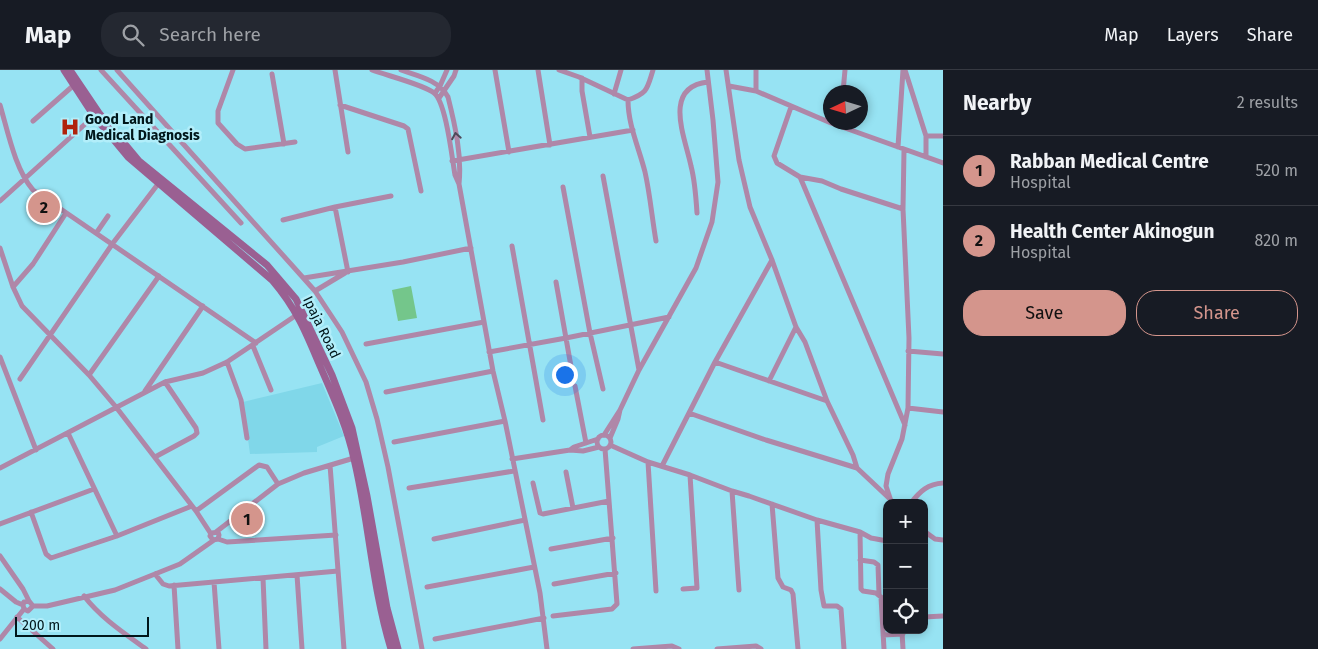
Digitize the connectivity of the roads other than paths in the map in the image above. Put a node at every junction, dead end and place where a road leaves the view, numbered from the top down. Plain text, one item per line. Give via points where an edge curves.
1 (64, 70) edge
2 (70, 70) edge
3 (101, 70) edge
4 (117, 70) edge
5 (233, 70) edge
6 (335, 70) edge
7 (372, 70) edge
8 (401, 70) edge
9 (447, 70) edge
10 (456, 70) edge
11 (495, 70) edge
12 (538, 70) edge
13 (559, 70) edge
14 (621, 70) edge
15 (653, 70) edge
16 (707, 70) edge
17 (726, 70) edge
18 (756, 70) edge
19 (845, 70) edge
20 (904, 70) edge
21 (272, 74) dead end
22 (582, 78) junction
23 (708, 82) junction
24 (74, 85) junction
25 (844, 85) edge
26 (440, 86) junction
27 (729, 86) junction
28 (445, 91) junction
29 (756, 92) junction
30 (614, 94) junction
31 (437, 95) junction
32 (628, 100) junction
33 (0, 105) edge
34 (340, 105) junction
35 (791, 107) junction
36 (94, 116) junction
37 (823, 120) edge
38 (33, 121) dead end
39 (632, 130) junction
40 (851, 130) edge
41 (926, 136) junction
42 (943, 136) edge
43 (590, 137) junction
44 (296, 142) dead end
45 (284, 144) junction
46 (550, 145) junction
47 (898, 146) junction
48 (904, 150) junction
49 (348, 152) dead end
50 (509, 152) junction
51 (926, 157) junction
52 (459, 160) junction
53 (452, 162) junction
54 (943, 163) edge
55 (603, 176) dead end
56 (800, 177) junction
57 (25, 180) junction
58 (158, 184) junction
59 (459, 184) junction
60 (563, 187) dead end
61 (421, 191) dead end
62 (391, 196) dead end
63 (0, 201) edge
64 (191, 207) junction
65 (335, 207) junction
66 (903, 209) junction
67 (697, 212) dead end
68 (66, 213) junction
69 (108, 216) dead end
70 (283, 220) dead end
71 (240, 223) dead end
72 (97, 232) junction
73 (656, 241) dead end
74 (114, 244) junction
75 (512, 246) dead end
76 (0, 248) edge
77 (471, 248) junction
78 (772, 260) junction
79 (348, 272) junction
80 (159, 276) junction
81 (304, 278) junction
82 (556, 282) dead end
83 (13, 287) junction
84 (315, 291) junction
85 (203, 306) junction
86 (298, 314) junction
87 (669, 317) junction
88 (484, 322) junction
89 (631, 325) junction
90 (796, 327) junction
91 (590, 333) junction
92 (50, 336) junction
93 (566, 338) junction
94 (254, 344) junction
95 (366, 344) dead end
96 (529, 345) junction
97 (908, 351) junction
98 (489, 352) junction
99 (943, 354) edge
100 (0, 357) edge
101 (227, 362) junction
102 (715, 362) junction
103 (493, 370) junction
104 (639, 370) junction
105 (572, 372) dead end
106 (89, 375) junction
107 (20, 379) dead end
108 (165, 382) junction
109 (769, 382) junction
110 (574, 386) dead end
111 (603, 389) dead end
112 (271, 390) dead end
113 (386, 392) dead end
114 (143, 393) junction
115 (827, 401) junction
116 (116, 408) junction
117 (342, 408) junction
118 (908, 408) junction
119 (620, 410) junction
120 (943, 412) edge
121 (689, 413) junction
122 (543, 420) dead end
123 (505, 421) junction
124 (905, 426) junction
125 (68, 433) junction
126 (604, 435) junction
127 (247, 438) dead end
128 (610, 438) junction
129 (598, 439) junction
130 (394, 442) dead end
131 (586, 443) junction
132 (610, 445) junction
133 (602, 448) junction
134 (36, 450) junction
135 (570, 450) junction
136 (155, 457) junction
137 (354, 458) junction
138 (512, 459) junction
139 (648, 462) junction
140 (330, 464) junction
141 (662, 466) junction
142 (0, 468) edge
143 (857, 468) junction
144 (514, 471) junction
145 (566, 472) dead end
146 (690, 474) junction
147 (533, 482) dead end
148 (943, 483) edge
149 (278, 484) junction
150 (408, 488) dead end
151 (94, 489) junction
152 (732, 491) junction
153 (890, 499) edge
154 (891, 499) edge
155 (914, 499) edge
156 (609, 501) junction
157 (772, 504) junction
158 (192, 506) junction
159 (573, 508) junction
160 (196, 511) junction
161 (31, 512) junction
162 (526, 520) junction
163 (817, 520) junction
164 (0, 524) edge
165 (860, 532) junction
166 (928, 533) edge
167 (215, 535) junction
168 (336, 535) junction
169 (116, 536) junction
170 (613, 538) junction
171 (434, 539) dead end
172 (883, 540) edge
173 (943, 540) edge
174 (943, 544) edge
175 (551, 548) dead end
176 (0, 556) edge
177 (860, 560) junction
178 (534, 567) junction
179 (338, 571) junction
180 (616, 573) junction
181 (155, 574) junction
182 (297, 575) junction
183 (262, 578) junction
184 (214, 582) junction
185 (554, 584) dead end
186 (174, 585) junction
187 (427, 587) dead end
188 (0, 589) edge
189 (683, 589) dead end
190 (739, 590) dead end
191 (656, 591) dead end
192 (880, 594) junction
193 (84, 596) junction
194 (29, 601) junction
195 (33, 606) junction
196 (23, 607) junction
197 (553, 616) dead end
198 (943, 616) edge
199 (17, 617) junction
200 (928, 617) edge
201 (544, 618) junction
202 (890, 634) edge
203 (902, 634) edge
204 (884, 635) junction
205 (0, 639) edge
206 (435, 639) dead end
207 (548, 648) edge
208 (52, 649) edge
209 (146, 649) edge
210 (178, 649) edge
211 (219, 649) edge
212 (266, 649) edge
213 (302, 649) edge
214 (344, 649) edge
215 (391, 649) edge
216 (398, 649) edge
217 (422, 649) edge
218 (633, 649) edge
219 (679, 649) edge
220 (717, 649) edge
221 (761, 649) edge
222 (798, 649) edge
223 (844, 649) edge
224 (884, 649) edge
225 (903, 649) edge

1 - 24 main road, Ipaja Road
2 - 64 main road, Ipaja Road via 126,148
3 - 71 street
4 - 81 street
5 - 45 street via 218,111 218,122 245,149
6 - 34 street
7 - 31 street
8 - 26 street
9 - 26 street
10 - 28 street
11 - 50 street
12 - 46 street
13 - 22 street
14 - 30 street
15 - 32 street via 642,95
16 - 23 street
17 - 27 street
18 - 29 street
19 - 25 street
20 - 41 street
20 - 47 street
21 - 45 street
22 - 30 street
22 - 43 street
23 - 67 street via 689,87 681,101 681,125 694,177
23 - 87 street via 718,182 712,222 696,268
24 - 36 main road, Ipaja Road
24 - 38 street
26 - 28 street
26 - 31 street
27 - 29 street
27 - 78 street via 739,160 750,207
28 - 31 street
52 -> 28 street
29 - 35 street
30 - 32 street
31 - 53 street via 443,110
32 - 39 street
33 - 57 street
34 - 49 street
34 - 61 street via 408,130
35 - 37 street
35 - 56 street via 774,160
36 - 57 street
36 - 58 main road, Ipaja Road via 123,152
39 - 43 street
39 - 73 street via 645,173
40 - 47 street
41 - 42 street
41 - 51 street
43 - 46 street
44 - 45 street
46 - 50 street
47 - 48 street
48 - 51 street
48 - 66 street
50 - 52 street
51 - 54 street
52 - 53 street
52 - 59 street
53 - 59 street
55 - 89 street
56 - 66 street via 822,181
56 - 124 street
57 - 63 street
57 - 68 street via 33,190
58 - 64 main road, Ipaja Road
58 - 74 street
59 - 77 street
60 - 91 street
62 - 65 street
64 - 86 main road, Ipaja Road via 272,280
64 - 117 main road, Ipaja Road via 267,265 285,285 304,314
65 - 70 street
65 - 79 street
66 - 97 street
68 - 72 street
68 - 83 street via 33,264
69 - 72 street
72 - 74 street
74 - 80 street
74 - 92 street
75 - 96 street
76 - 83 street
77 - 79 street
77 - 88 street
78 - 90 street
78 - 102 street
79 - 81 street
79 - 84 street
80 - 85 street
80 - 106 street
81 - 84 street
82 - 93 street
83 - 92 street via 22,306
84 - 217 street via 342,332 368,391 388,467
85 - 94 street
85 - 114 street
86 - 94 street
86 - 117 main road, Ipaja Road
87 - 89 street
87 - 104 street
88 - 95 street
88 - 98 street
89 - 91 street
89 - 104 street
90 - 109 street
90 - 115 street via 805,342
91 - 93 street
91 - 111 street
92 - 106 street
92 - 107 street
93 - 96 street
93 - 105 street
94 - 101 street
94 - 112 street
96 - 98 street
96 - 122 street
97 - 99 street
97 - 118 street
98 - 103 street
100 - 134 street
101 - 108 street via 203,373
101 - 127 street via 241,400
102 - 109 street
102 - 121 street
103 - 113 street
103 - 123 street
104 - 119 street
106 - 116 street
108 - 114 street
108 - 136 street via 197,432
109 - 115 street
110 - 131 street
114 - 116 street
115 - 143 street
116 - 125 street
116 - 136 street
117 - 137 main road, Ipaja Road
117 - 216 main road, Ipaja Road via 358,450 386,608
118 - 120 street
118 - 124 street
119 - 126 street
119 - 128 street
121 - 141 street
121 - 143 street
123 - 130 street
123 - 138 street
124 - 154 street via 888,474 886,486
125 - 134 street
125 - 151 street
126 - 128 street
126 - 129 street
128 - 132 street
129 - 131 street
129 - 133 street
131 - 135 street
132 - 133 street
132 - 139 street
133 - 135 street
133 - 156 street
134 - 142 street
135 - 138 street
136 - 158 street
137 - 140 street
137 - 215 main road, Ipaja Road
138 - 144 street
139 - 141 street
139 - 191 street
140 - 149 street
140 - 168 street
141 - 146 street
143 - 153 street
144 - 150 street
144 - 162 street
145 - 159 street
146 - 152 street
146 - 189 street via 697,588
147 - 159 street via 540,513
148 - 155 street via 925,488
149 - 160 street via 268,467 259,465
149 - 167 street
151 - 161 street
151 - 169 street
152 - 157 street
152 - 190 street
156 - 159 street
156 - 170 street
157 - 163 street
157 - 222 street via 778,578 783,588 793,594
158 - 160 street
158 - 169 street
160 - 167 street
161 - 164 street
161 - 169 street via 51,558
162 - 171 street
162 - 178 street
163 - 165 street
163 - 223 street via 824,606 841,609
165 - 172 street
165 - 177 street
166 - 173 street
167 - 168 street via 227,542
167 - 181 street via 180,564
168 - 179 street
170 - 175 street
170 - 180 street
173 - 174 street
176 - 194 street
177 - 192 street via 878,565
177 - 192 street via 861,589
178 - 187 street
178 - 201 street
179 - 182 street
179 - 214 street
180 - 185 street
180 - 197 street via 616,607
181 - 186 street via 163,584
181 - 193 street via 116,590
182 - 183 street
182 - 213 street
183 - 184 street
183 - 212 street
184 - 186 street
184 - 211 street
186 - 210 street
188 - 196 street
192 - 204 street
193 - 195 street via 47,606
193 - 209 street via 106,620
194 - 195 street
194 - 196 street via 24,602
195 - 196 street via 28,611
196 - 199 street
198 - 200 street
199 - 205 street
199 - 208 street
201 - 206 street
201 - 207 street
202 - 204 street
203 - 225 street
204 - 224 street
218 - 219 street via 672,646
220 - 221 street via 756,646

